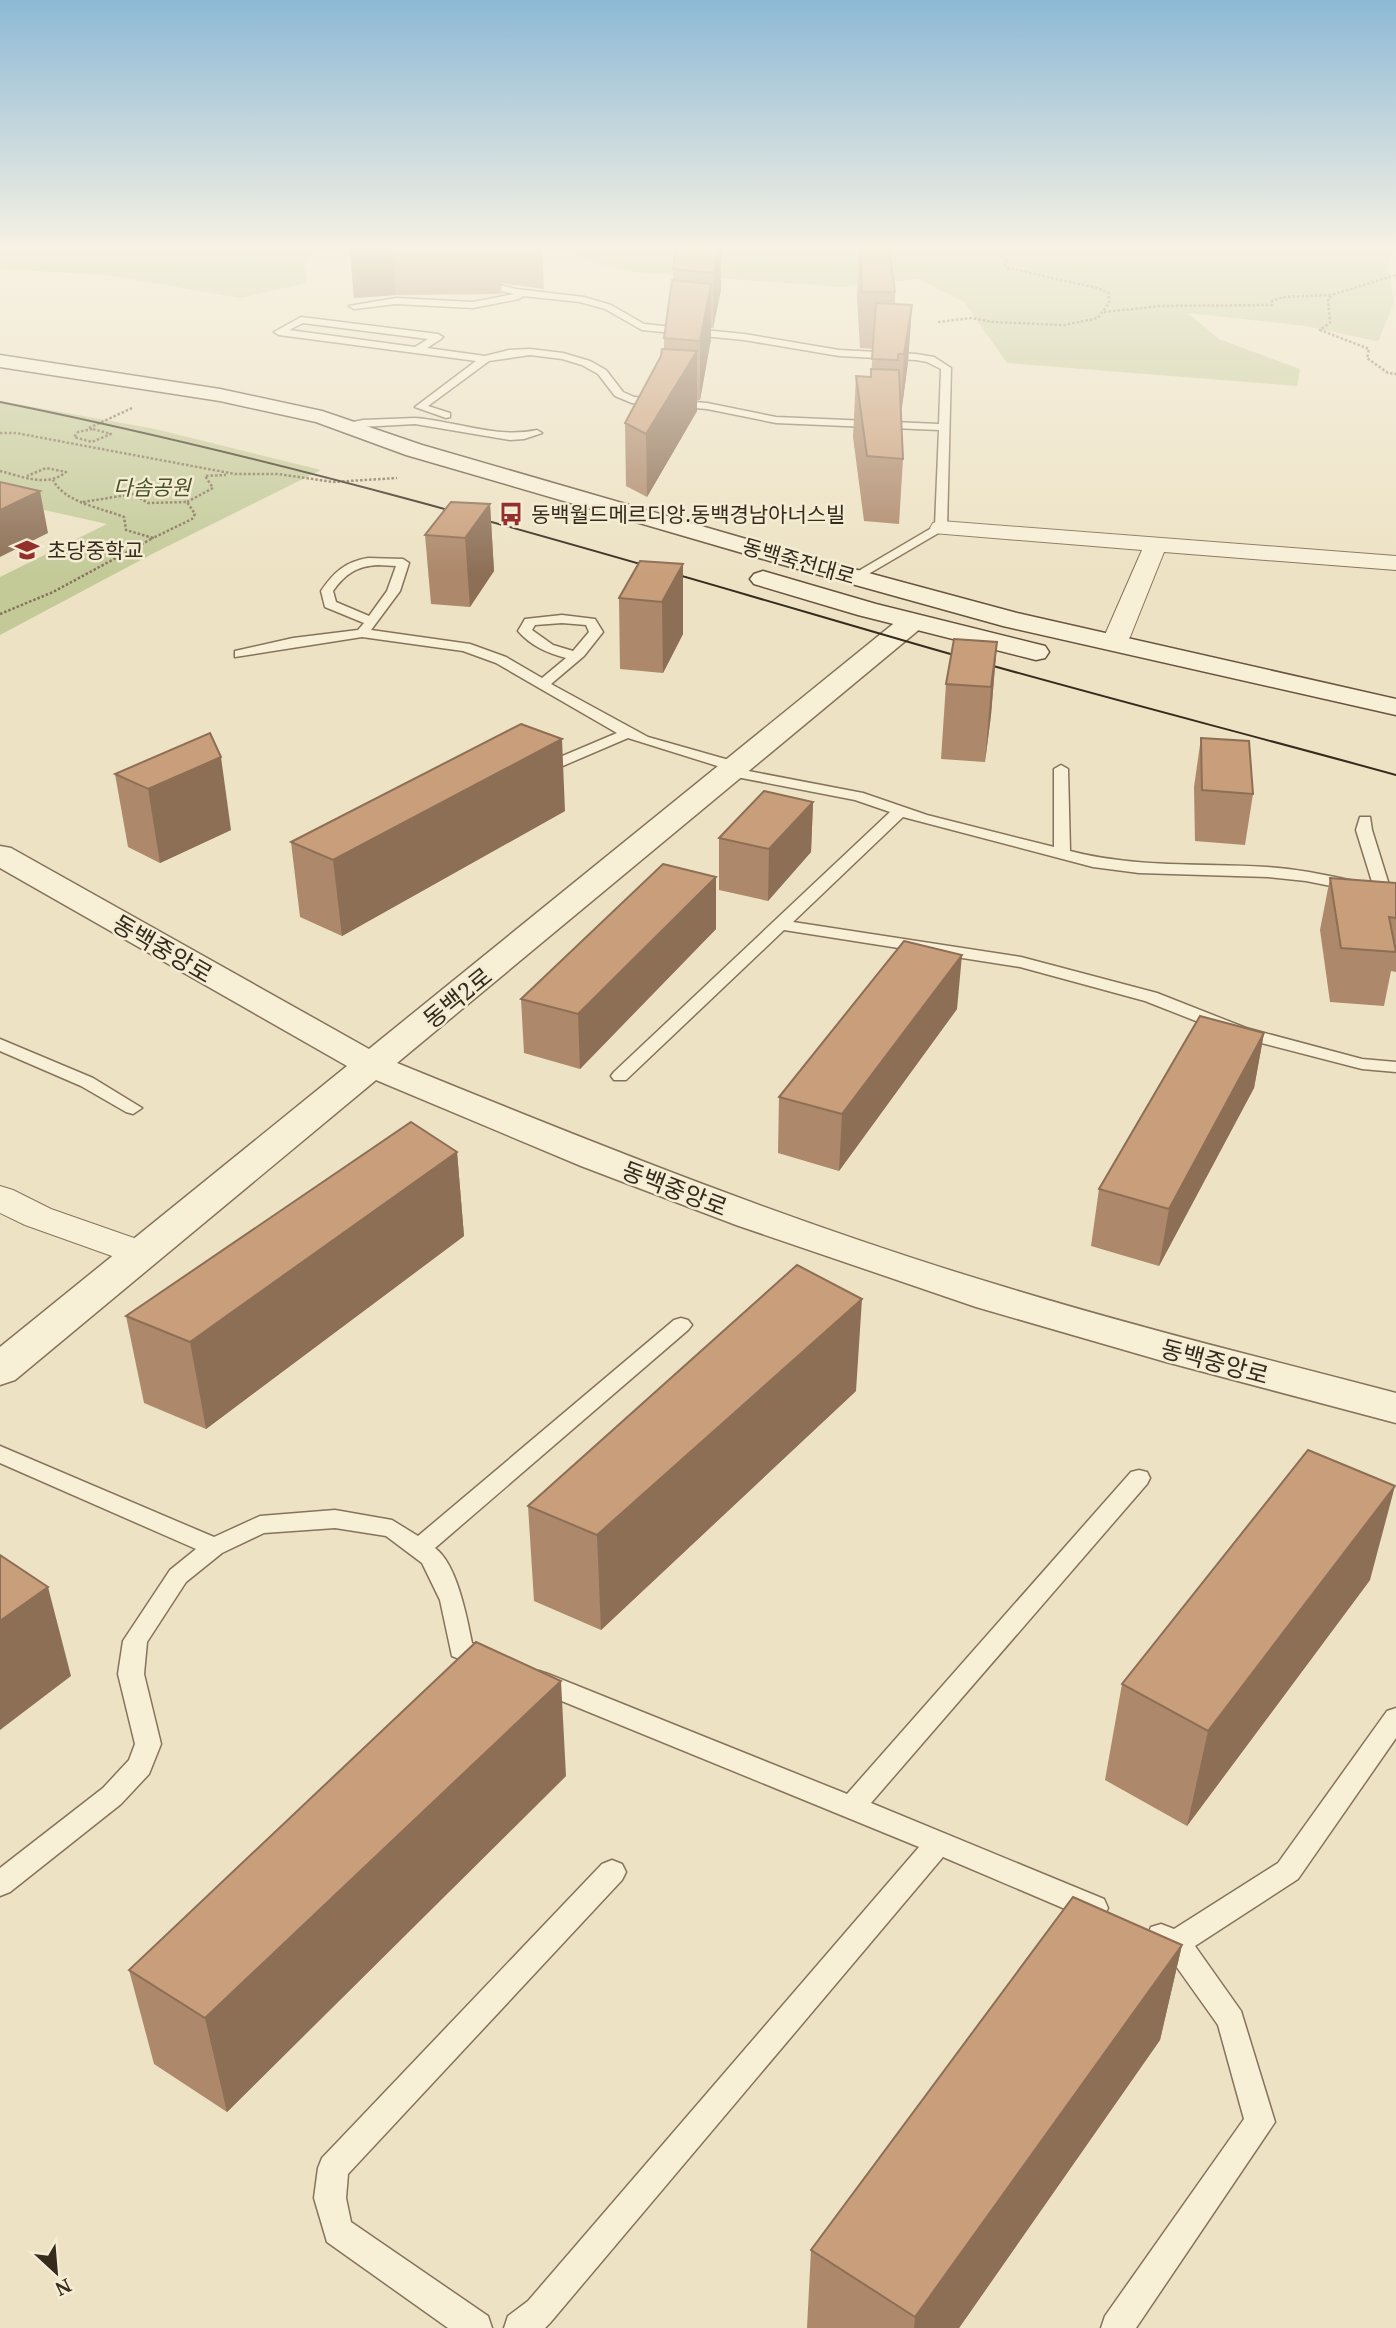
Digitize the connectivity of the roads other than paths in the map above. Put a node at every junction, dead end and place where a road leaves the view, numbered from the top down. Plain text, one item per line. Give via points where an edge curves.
1 (475, 358) edge
2 (490, 358) edge
3 (559, 358) edge
4 (911, 358) edge
5 (485, 359) junction
6 (0, 361) edge
7 (0, 372) edge
8 (468, 417) dead end
9 (343, 425) junction
10 (944, 428) junction
11 (537, 433) dead end
12 (407, 463) junction
13 (941, 527) junction
14 (1156, 544) junction
15 (704, 560) dead end
16 (1396, 563) edge
17 (743, 572) dead end
18 (860, 573) junction
19 (372, 621) junction
20 (912, 622) junction
21 (362, 633) junction
22 (1117, 637) junction
23 (240, 654) dead end
24 (576, 656) junction
25 (1062, 658) dead end
26 (544, 684) junction
27 (1396, 701) edge
28 (1279, 705) dead end
29 (1396, 707) edge
30 (1396, 719) edge
31 (1396, 732) edge
32 (628, 733) junction
33 (735, 769) junction
34 (1061, 769) dead end
35 (521, 778) edge
36 (901, 810) junction
37 (1365, 820) dead end
38 (1062, 854) junction
39 (0, 855) edge
40 (1390, 893) edge
41 (782, 925) junction
42 (8, 1048) edge
43 (0, 1062) edge
44 (373, 1066) junction
45 (1396, 1067) edge
46 (620, 1076) dead end
47 (133, 1108) dead end
48 (0, 1198) edge
49 (140, 1254) junction
50 (681, 1325) dead end
51 (0, 1370) edge
52 (1396, 1408) edge
53 (0, 1454) edge
54 (1139, 1479) dead end
55 (214, 1548) junction
56 (419, 1548) junction
57 (1396, 1718) edge
58 (852, 1807) junction
59 (939, 1843) junction
60 (612, 1872) dead end
61 (0, 1884) edge
62 (1114, 1916) edge
63 (1139, 1927) edge
64 (1176, 1942) junction
65 (476, 2328) edge
66 (520, 2328) edge
67 (1117, 2328) edge

1 - 5 lane
2 - 5 lane
3 - 10 lane via 586,363 602,372 619,394 632,400 707,406 776,420
4 - 10 lane via 930,359 946,368
5 - 8 lane via 420,407
6 - 9 main road, 동백죽전대로 via 220,395
7 - 12 main road, 동백죽전대로 via 298,425
9 - 11 lane via 397,420 508,437
9 - 12 main road, 동백죽전대로
10 - 13 lane
12 - 15 main road
12 - 18 main road via 557,482
12 - 29 main road, 동백죽전대로 via 1012,620
12 - 30 main road, 동백죽전대로 via 995,632
13 - 14 street
13 - 18 lane
14 - 16 street
14 - 22 street
17 - 20 main road
18 - 22 main road
19 - 19 lane via 401,577 403,563 353,565 338,573 327,592 330,604
19 - 21 lane
20 - 25 main road
20 - 33 main road, 동백2로
21 - 23 lane
21 - 26 lane via 465,647
22 - 27 main road
24 - 24 lane via 596,632 590,622 530,622 525,631 536,643
24 - 26 lane
26 - 32 lane
28 - 31 main road
32 - 33 lane
32 - 35 lane
33 - 36 lane
33 - 44 main road, 동백2로
34 - 38 lane
36 - 38 lane
36 - 41 lane
37 - 40 lane via 1364,830
38 - 40 lane via 1139,868 1306,876
39 - 44 main road, 동백중앙로
41 - 45 lane via 1021,962 1151,997 1264,1039 1362,1064
41 - 46 lane
42 - 43 lane
42 - 47 lane
44 - 49 main road, 동백2로
44 - 52 main road, 동백중앙로 via 654,1182 886,1264 1088,1327
48 - 49 street via 38,1217
49 - 51 main road, 동백2로
50 - 56 lane
53 - 55 lane
54 - 58 lane
55 - 56 lane via 260,1525 335,1518 392,1529
55 - 61 lane via 178,1576 135,1641 131,1674 148,1744 140,1766 112,1796
56 - 58 lane via 431,1557 452,1600 461,1649
57 - 64 lane via 1288,1871
58 - 59 lane
59 - 62 lane
59 - 66 lane via 539,2312
60 - 65 lane via 333,2168 330,2198 338,2231
63 - 64 lane
64 - 67 lane via 1231,2020 1261,2122

